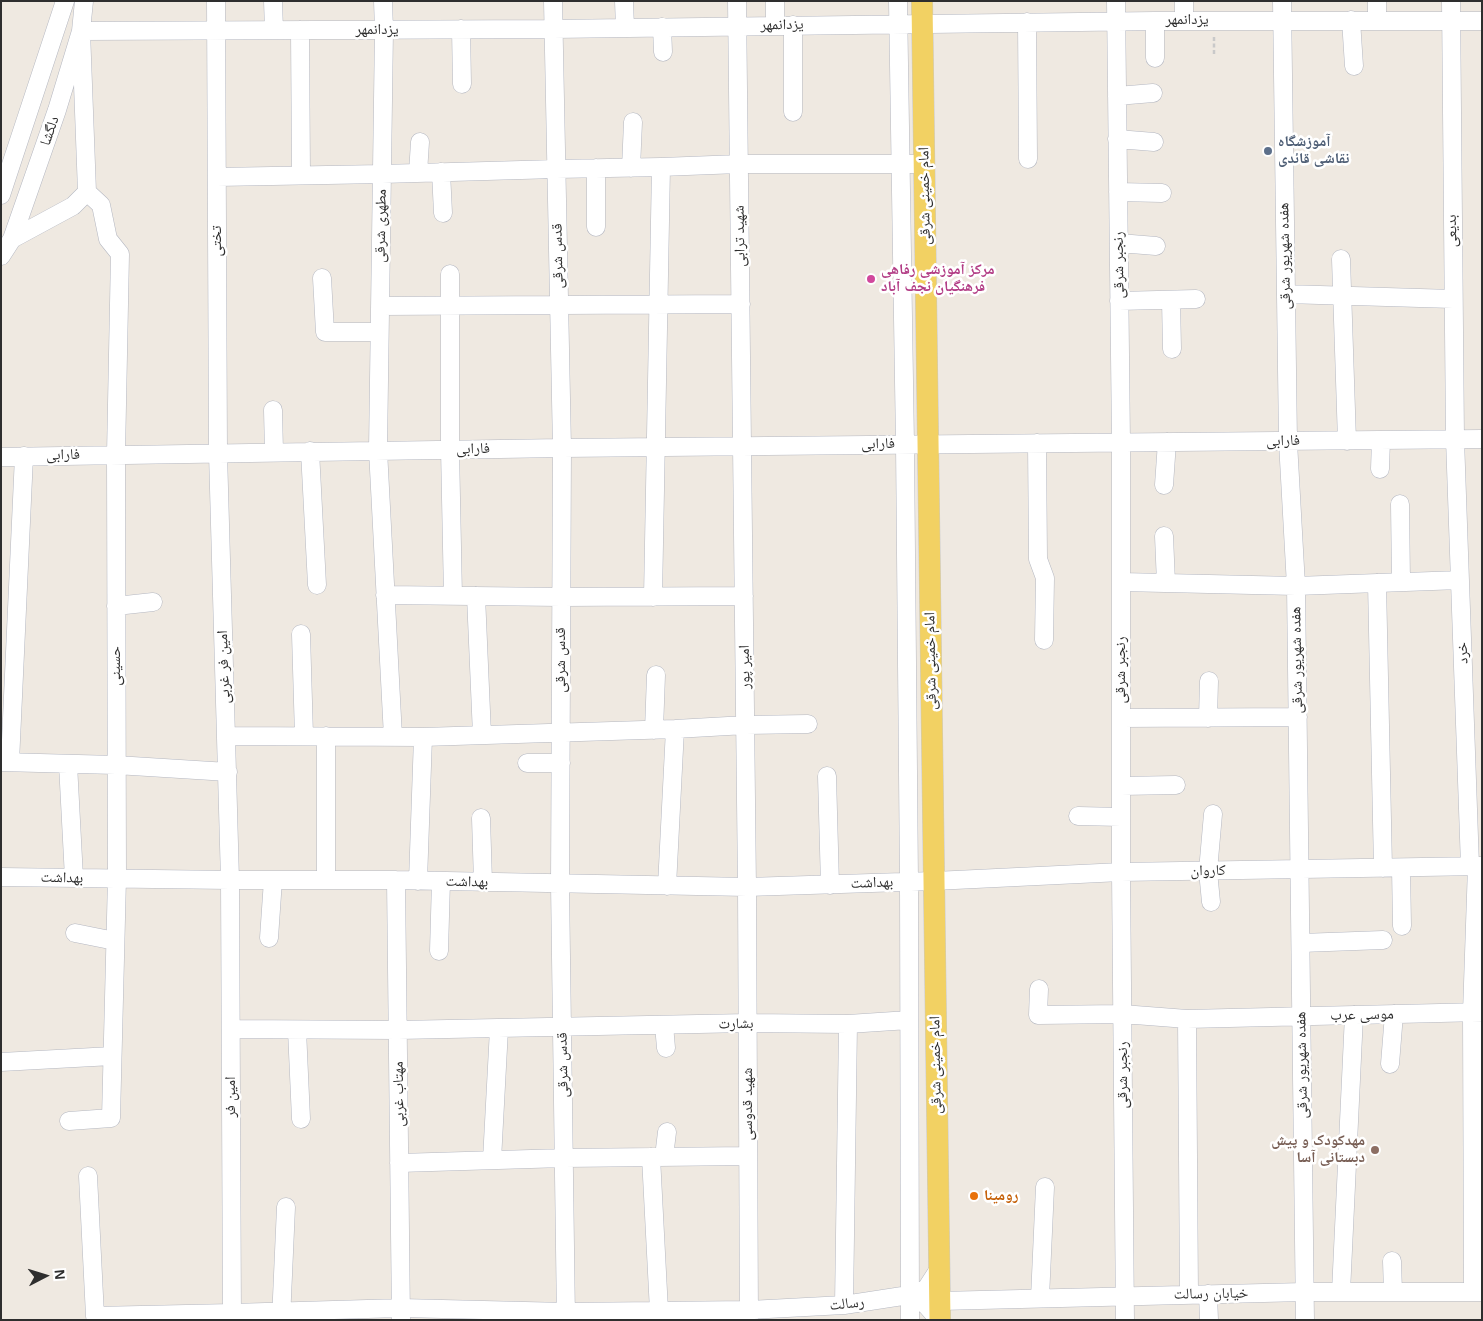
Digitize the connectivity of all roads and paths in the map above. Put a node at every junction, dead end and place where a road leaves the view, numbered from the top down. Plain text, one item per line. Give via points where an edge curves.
1 (84, 1) edge
2 (216, 1) edge
3 (273, 1) edge
4 (383, 1) edge
5 (553, 1) edge
6 (624, 1) edge
7 (737, 1) edge
8 (775, 1) edge
9 (898, 1) edge
10 (922, 1) edge
11 (1116, 1) edge
12 (1184, 1) edge
13 (1282, 1) edge
14 (1377, 1) edge
15 (1451, 1) edge
16 (60, 2) edge
17 (1155, 20) junction
18 (1184, 20) junction
19 (1282, 20) junction
20 (1351, 20) junction
21 (1116, 21) junction
22 (1377, 21) junction
23 (1482, 21) edge
24 (1027, 22) junction
25 (1450, 22) junction
26 (923, 23) junction
27 (899, 24) junction
28 (775, 25) junction
29 (793, 25) junction
30 (737, 26) junction
31 (662, 27) junction
32 (625, 28) junction
33 (461, 29) junction
34 (553, 29) junction
35 (216, 30) junction
36 (274, 30) junction
37 (300, 30) junction
38 (384, 30) junction
39 (81, 31) junction
40 (663, 52) dead end
41 (1155, 58) dead end
42 (1354, 66) dead end
43 (462, 84) dead end
44 (1153, 93) dead end
45 (1117, 96) junction
46 (792, 112) dead end
47 (633, 122) dead end
48 (1117, 140) junction
49 (420, 142) dead end
50 (1154, 142) dead end
51 (1028, 158) dead end
52 (739, 164) junction
53 (901, 164) junction
54 (925, 164) junction
55 (660, 167) junction
56 (556, 168) junction
57 (596, 168) junction
58 (631, 168) junction
59 (441, 172) junction
60 (418, 173) junction
61 (382, 174) junction
62 (301, 175) junction
63 (217, 177) junction
64 (87, 192) junction
65 (1118, 192) junction
66 (1162, 193) dead end
67 (1, 196) edge
68 (443, 213) dead end
69 (596, 227) dead end
70 (12, 239) junction
71 (1119, 243) junction
72 (1156, 246) dead end
73 (1, 256) edge
74 (1341, 259) dead end
75 (450, 274) dead end
76 (322, 278) dead end
77 (1286, 294) junction
78 (1343, 296) junction
79 (1196, 299) dead end
80 (1453, 299) junction
81 (1171, 300) junction
82 (1120, 301) junction
83 (741, 304) junction
84 (559, 305) junction
85 (380, 306) junction
86 (450, 306) junction
87 (658, 306) junction
88 (379, 332) junction
89 (1172, 349) dead end
90 (273, 410) dead end
91 (1455, 439) junction
92 (1482, 439) edge
93 (1381, 440) junction
94 (1347, 441) junction
95 (1121, 442) junction
96 (1167, 442) junction
97 (1288, 442) junction
98 (1037, 443) junction
99 (905, 444) junction
100 (928, 444) junction
101 (655, 446) junction
102 (743, 446) junction
103 (562, 448) junction
104 (450, 449) junction
105 (378, 450) junction
106 (310, 451) junction
107 (274, 452) junction
108 (218, 453) junction
109 (116, 454) junction
110 (24, 456) junction
111 (1, 457) edge
112 (1380, 469) dead end
113 (1164, 485) dead end
114 (1400, 504) dead end
115 (1164, 536) dead end
116 (1460, 580) junction
117 (1121, 582) junction
118 (1401, 582) junction
119 (1166, 583) junction
120 (1377, 583) junction
121 (317, 585) dead end
122 (1296, 586) junction
123 (385, 595) junction
124 (453, 596) junction
125 (476, 596) junction
126 (744, 596) junction
127 (561, 597) junction
128 (653, 597) junction
129 (153, 602) dead end
130 (116, 606) junction
131 (301, 634) dead end
132 (1044, 640) dead end
133 (656, 675) dead end
134 (1209, 681) dead end
135 (1473, 711) edge
136 (1298, 717) junction
137 (1121, 718) junction
138 (1208, 718) junction
139 (808, 724) dead end
140 (746, 725) junction
141 (675, 729) junction
142 (654, 730) junction
143 (561, 732) junction
144 (482, 735) junction
145 (226, 736) junction
146 (304, 736) junction
147 (326, 736) junction
148 (392, 737) junction
149 (423, 737) junction
150 (5, 762) edge
151 (527, 763) dead end
152 (561, 763) junction
153 (68, 764) junction
154 (116, 765) junction
155 (228, 772) junction
156 (827, 776) dead end
157 (1176, 785) dead end
158 (1121, 786) junction
159 (1213, 814) dead end
160 (1078, 816) dead end
161 (1121, 817) junction
162 (480, 818) dead end
163 (1476, 866) edge
164 (1383, 868) junction
165 (1401, 868) junction
166 (1300, 870) junction
167 (1208, 871) junction
168 (1121, 872) junction
169 (1, 877) edge
170 (74, 878) junction
171 (117, 878) junction
172 (230, 880) junction
173 (273, 880) junction
174 (326, 880) junction
175 (396, 880) junction
176 (418, 881) junction
177 (441, 881) junction
178 (934, 881) junction
179 (483, 882) junction
180 (909, 882) junction
181 (560, 884) junction
182 (830, 885) junction
183 (667, 886) junction
184 (747, 887) junction
185 (1211, 902) dead end
186 (1402, 926) dead end
187 (75, 933) dead end
188 (269, 938) dead end
189 (1383, 940) dead end
190 (115, 942) junction
191 (1301, 943) junction
192 (439, 952) dead end
193 (1039, 989) dead end
194 (1477, 1012) edge
195 (1122, 1014) junction
196 (1394, 1014) junction
197 (1354, 1015) junction
198 (1302, 1016) junction
199 (1187, 1019) junction
200 (909, 1020) junction
201 (748, 1023) junction
202 (848, 1024) junction
203 (664, 1025) junction
204 (562, 1028) junction
205 (231, 1029) junction
206 (500, 1029) junction
207 (296, 1030) junction
208 (398, 1030) junction
209 (666, 1048) dead end
210 (112, 1056) junction
211 (1, 1062) edge
212 (1390, 1064) dead end
213 (301, 1119) dead end
214 (69, 1121) dead end
215 (667, 1132) dead end
216 (748, 1156) junction
217 (657, 1157) junction
218 (564, 1158) junction
219 (492, 1160) junction
220 (399, 1163) junction
221 (88, 1176) dead end
222 (1045, 1187) dead end
223 (286, 1207) dead end
224 (1392, 1261) dead end
225 (939, 1269) junction
226 (1304, 1292) junction
227 (1341, 1292) junction
228 (1393, 1292) junction
229 (1477, 1292) edge
230 (1208, 1294) junction
231 (909, 1295) junction
232 (1189, 1295) junction
233 (1124, 1296) junction
234 (1040, 1298) junction
235 (844, 1305) junction
236 (659, 1311) junction
237 (939, 1313) edge
238 (401, 1314) edge
239 (532, 1315) edge
240 (749, 1315) edge
241 (281, 1316) edge
242 (566, 1316) edge
243 (627, 1316) edge
244 (232, 1317) edge
245 (910, 1320) edge
246 (1125, 1320) edge
247 (1209, 1320) edge
248 (1305, 1320) edge

1 - 39 street, دلگشا
2 - 35 street, تختی
3 - 36 street
4 - 38 street, مطهری شرقی
5 - 34 street, قدس شرقی
6 - 32 street
7 - 30 street, شهید ترابی
8 - 28 street
9 - 27 street
10 - 26 main road, امام خمینی شرقی
11 - 21 street, رنجبر شرقی
12 - 18 street
13 - 19 street, هفده شهریور شرقی
14 - 22 street
15 - 25 street, بدیعی
16 - 67 street, دلگشا
17 - 18 street, یزدانمهر
17 - 21 street, یزدانمهر
17 - 41 street
18 - 19 street, یزدانمهر
19 - 20 street, یزدانمهر
19 - 77 street, هفده شهریور شرقی
20 - 22 street, یزدانمهر
20 - 42 street
21 - 24 street, یزدانمهر
21 - 45 street, رنجبر شرقی
22 - 25 street, یزدانمهر
23 - 25 street, یزدانمهر
24 - 26 street, یزدانمهر
24 - 51 street
25 - 80 street, بدیعی
26 - 27 street, یزدانمهر
26 - 54 main road, امام خمینی شرقی
27 - 29 street, یزدانمهر
27 - 53 street
28 - 29 street, یزدانمهر
28 - 30 street, یزدانمهر
29 - 46 street
30 - 31 street, یزدانمهر
30 - 52 street, شهید ترابی
31 - 32 street, یزدانمهر
31 - 40 street
32 - 34 street, یزدانمهر
33 - 34 street, یزدانمهر
33 - 38 street, یزدانمهر
33 - 43 street
34 - 56 street, قدس شرقی
35 - 36 street, یزدانمهر
35 - 39 street, یزدانمهر
35 - 63 street, تختی
36 - 37 street, یزدانمهر
37 - 38 street, یزدانمهر
37 - 62 street
38 - 61 street, مطهری شرقی
39 - 64 street
39 - 70 street, دلگشا
44 - 45 street
45 - 48 street, رنجبر شرقی
47 - 58 street
48 - 50 street
48 - 65 street, رنجبر شرقی
49 - 60 street
52 - 53 street
52 - 55 street
52 - 83 street, شهید ترابی
53 - 54 street
53 - 99 street
54 - 100 main road, امام خمینی شرقی
55 - 58 street
55 - 87 street
56 - 57 street
56 - 59 street
56 - 84 street, قدس شرقی
57 - 58 street
57 - 69 street
59 - 60 street
59 - 68 street
60 - 61 street
61 - 62 street
61 - 85 street, مطهری شرقی
62 - 63 street
63 - 108 street, تختی
64 - 70 street via 73,206
64 - 109 street, حسینی via 101,205 108,240 120,254
65 - 66 street
65 - 71 street, رنجبر شرقی
70 - 73 street, دلگشا
71 - 72 street
71 - 82 street, رنجبر شرقی
74 - 78 street
75 - 86 street
76 - 88 street via 325,332
77 - 78 street
77 - 97 street, هفده شهریور شرقی
78 - 80 street
78 - 94 street
79 - 81 street
80 - 91 street, بدیعی
81 - 82 street
81 - 89 street
82 - 95 street, رنجبر شرقی
83 - 87 street
83 - 102 street, شهید ترابی
84 - 86 street
84 - 87 street
84 - 103 street, قدس شرقی
85 - 86 street
85 - 88 street, مطهری شرقی
86 - 104 street
87 - 101 street
88 - 105 street, مطهری شرقی
90 - 107 street
91 - 92 street, فارابی
91 - 93 street, فارابی
91 - 116 street, خرد
93 - 94 street, فارابی
93 - 112 street
94 - 97 street, فارابی
95 - 96 street, فارابی
95 - 98 street, فارابی
95 - 117 street, رنجبر شرقی
96 - 97 street, فارابی
96 - 113 street
97 - 122 street, هفده شهریور شرقی
98 - 100 street, فارابی
98 - 132 street via 1038,559 1044,578
99 - 100 street, فارابی
99 - 102 street, فارابی
99 - 180 street
100 - 178 main road, امام خمینی شرقی
101 - 102 street, فارابی
101 - 103 street, فارابی
101 - 128 street
102 - 126 street, امیر پور
103 - 104 street, فارابی
103 - 127 street, قدس شرقی
104 - 105 street, فارابی
104 - 124 street
105 - 106 street, فارابی
105 - 123 street, مطهری شرقی
106 - 107 street, فارابی
106 - 121 street
107 - 108 street, فارابی
108 - 109 street, فارابی
108 - 145 street, امین فر غربی
109 - 110 street, فارابی
109 - 130 street, حسینی
110 - 111 street, فارابی
110 - 150 street
114 - 118 street
115 - 119 street
116 - 118 street
116 - 135 street, خرد
117 - 119 street
117 - 137 street, رنجبر شرقی
118 - 120 street
119 - 122 street
120 - 122 street
120 - 164 street
122 - 136 street, هفده شهریور شرقی
123 - 124 street
123 - 148 street, مطهری شرقی
124 - 125 street
125 - 127 street
125 - 144 street
126 - 128 street
126 - 140 street, امیر پور
127 - 128 street
127 - 143 street, قدس شرقی
129 - 130 street
130 - 154 street, حسینی
131 - 146 street
133 - 142 street
134 - 138 street
135 - 163 street, خرد
136 - 138 street
136 - 166 street, هفده شهریور شرقی
137 - 138 street
137 - 158 street, رنجبر شرقی
139 - 140 street
140 - 141 street
140 - 184 street, امیر پور
141 - 142 street
141 - 183 street
142 - 143 street
143 - 144 street
143 - 152 street, قدس شرقی
144 - 149 street
145 - 146 street
145 - 155 street, امین فر غربی
146 - 147 street
147 - 148 street
147 - 174 street
148 - 149 street
149 - 176 street
150 - 153 street
151 - 152 street
152 - 181 street, قدس شرقی
153 - 154 street
153 - 170 street
154 - 155 street
154 - 171 street, حسینی
155 - 172 street, امین فر غربی
156 - 182 street
157 - 158 street
158 - 161 street, رنجبر شرقی
159 - 167 street
160 - 161 street
161 - 168 street, رنجبر شرقی
162 - 179 street
163 - 165 street, کاروان
163 - 194 street, خرد
164 - 165 street, کاروان
164 - 166 street, کاروان
165 - 186 street
166 - 167 street, کاروان
166 - 191 street, هفده شهریور شرقی
167 - 168 street, کاروان
167 - 185 street
168 - 178 street, کاروان
168 - 195 street, رنجبر شرقی
169 - 170 street, بهداشت
170 - 171 street, بهداشت
171 - 172 street, بهداشت
171 - 190 street, حسینی
172 - 173 street, بهداشت
172 - 205 street, امین فر
173 - 174 street, بهداشت
173 - 188 street
174 - 175 street, بهداشت
175 - 176 street, بهداشت
175 - 208 street, مهتاب غربی
176 - 177 street, بهداشت
177 - 179 street, بهداشت
177 - 192 street
178 - 180 street, بهداشت
178 - 225 main road, امام خمینی شرقی
179 - 181 street, بهداشت
180 - 182 street, بهداشت
180 - 200 street
181 - 183 street, بهداشت
181 - 204 street, قدس شرقی
182 - 184 street, بهداشت
183 - 184 street, بهداشت
184 - 201 street, شهید قدوسی
187 - 190 street
189 - 191 street
190 - 210 street, حسینی
191 - 198 street, هفده شهریور شرقی
193 - 195 street, موسی عرب via 1038,1016
194 - 196 street, موسی عرب
194 - 229 street, خرد
195 - 199 street, موسی عرب
195 - 233 street, رنجبر شرقی
196 - 197 street, موسی عرب
196 - 212 street
197 - 198 street, موسی عرب
197 - 227 street
198 - 199 street, موسی عرب
198 - 226 street, هفده شهریور شرقی
199 - 232 street
200 - 202 street, بشارت
200 - 231 street
201 - 202 street, بشارت
201 - 203 street, بشارت
201 - 216 street, شهید قدوسی
202 - 235 street
203 - 204 street, بشارت
203 - 209 street
204 - 206 street, بشارت
204 - 218 street, قدس شرقی
205 - 207 street, بشارت
205 - 244 street, امین فر
206 - 208 street, بشارت
206 - 219 street
207 - 208 street, بشارت
207 - 213 street
208 - 220 street, مهتاب غربی
210 - 211 street
210 - 214 street, حسینی via 111,1118
215 - 217 street
216 - 217 street
216 - 240 street, شهید قدوسی
217 - 218 street
217 - 236 street
218 - 219 street
218 - 242 street, قدس شرقی
219 - 220 street
220 - 238 street, مهتاب غربی
221 - 244 street, رسالت via 95,1316
222 - 234 street
223 - 241 street
224 - 228 street
225 - 231 street, رسالت via 926,1289
225 - 237 main road, امام خمینی شرقی
226 - 227 street, خیابان رسالت
226 - 230 street, خیابان رسالت
226 - 248 street, هفده شهریور شرقی
227 - 228 street, خیابان رسالت
228 - 229 street, خیابان رسالت
230 - 232 street, خیابان رسالت
230 - 247 street
231 - 235 street, رسالت
231 - 237 street
231 - 245 street
232 - 233 street, خیابان رسالت
233 - 234 street, خیابان رسالت
233 - 246 street, رنجبر شرقی
234 - 237 street, خیابان رسالت
235 - 240 street, رسالت
236 - 240 street, رسالت
236 - 243 street, رسالت
238 - 239 street, رسالت
238 - 241 street, رسالت
239 - 242 street, رسالت
241 - 244 street, رسالت
242 - 243 street, رسالت

